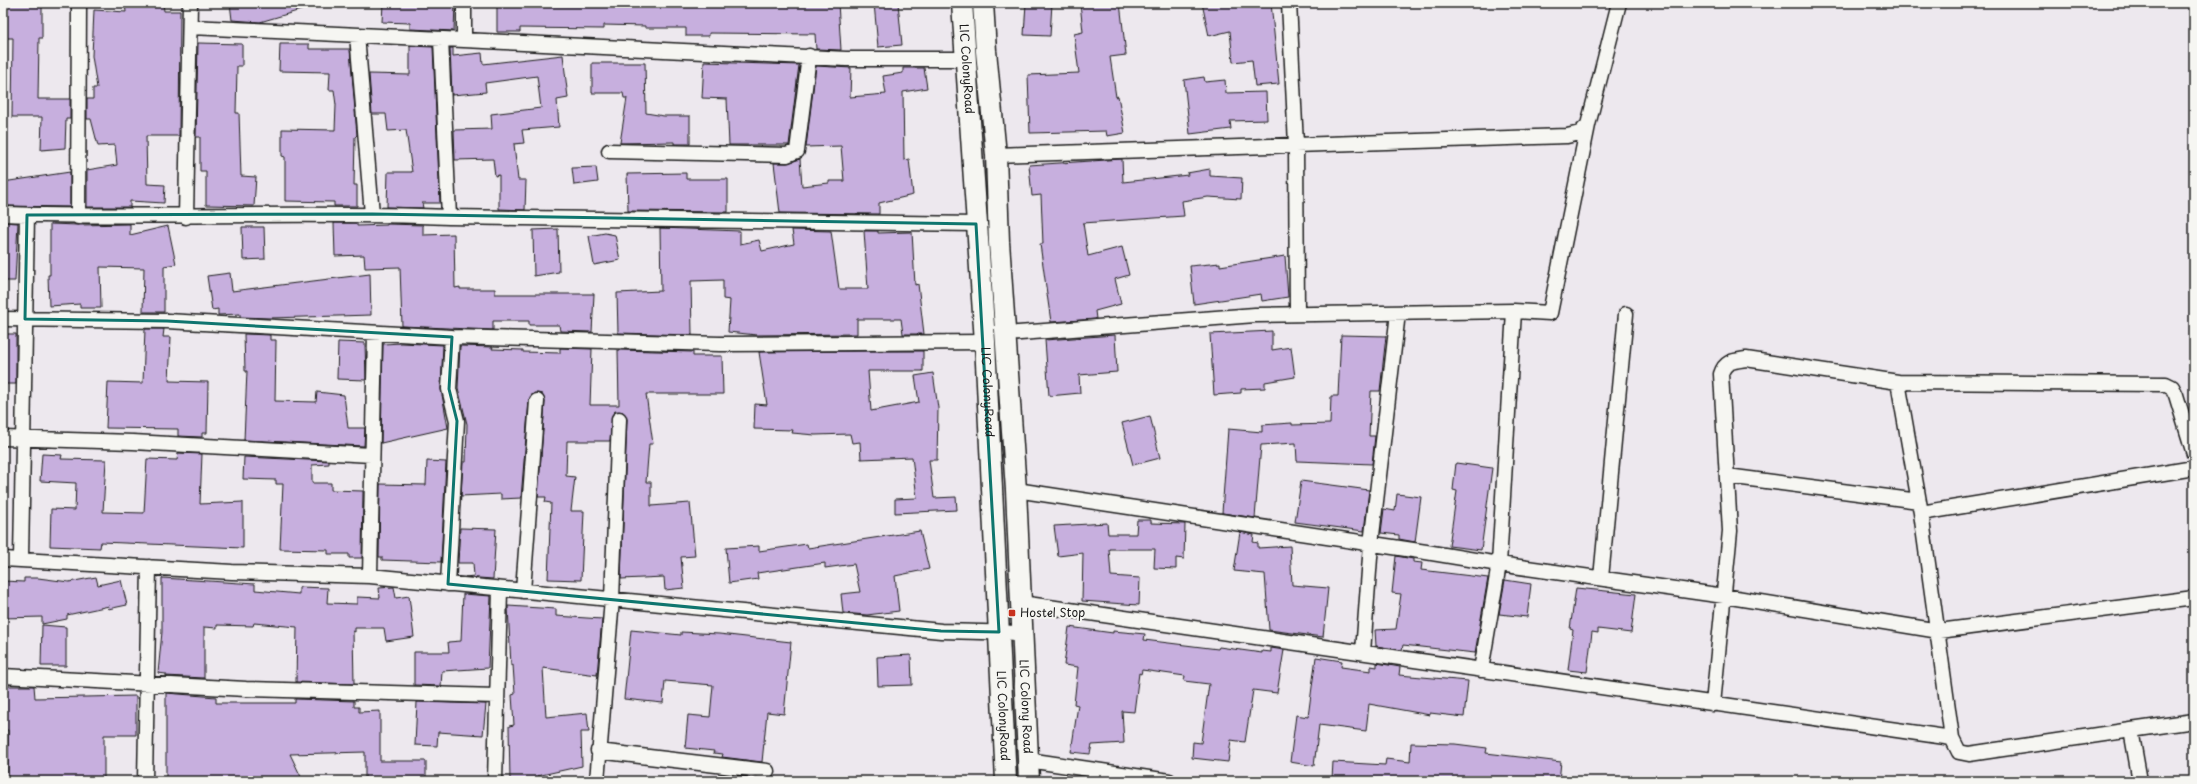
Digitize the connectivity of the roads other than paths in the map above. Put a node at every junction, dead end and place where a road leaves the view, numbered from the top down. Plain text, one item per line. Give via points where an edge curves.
1 (79, 3) edge
2 (190, 3) edge
3 (464, 3) edge
4 (962, 3) edge
5 (983, 3) edge
6 (1289, 3) edge
7 (1620, 3) edge
8 (191, 28) junction
9 (358, 35) junction
10 (441, 39) junction
11 (464, 40) junction
12 (809, 56) junction
13 (965, 59) junction
14 (1588, 125) junction
15 (1296, 145) junction
16 (609, 151) dead end
17 (996, 155) junction
18 (997, 183) junction
19 (974, 184) junction
20 (3, 214) edge
21 (372, 214) junction
22 (27, 215) junction
23 (186, 216) junction
24 (78, 217) junction
25 (449, 218) junction
26 (976, 224) junction
27 (1514, 311) junction
28 (1398, 313) junction
29 (1297, 314) junction
30 (1626, 314) dead end
31 (3, 319) edge
32 (25, 320) junction
33 (375, 333) junction
34 (1006, 334) junction
35 (452, 337) junction
36 (985, 342) junction
37 (1898, 382) junction
38 (537, 401) dead end
39 (619, 419) dead end
40 (3, 438) edge
41 (23, 439) junction
42 (2194, 454) edge
43 (371, 455) junction
44 (2194, 468) edge
45 (1727, 476) junction
46 (1016, 490) junction
47 (1920, 507) junction
48 (1371, 544) junction
49 (3, 559) edge
50 (21, 559) junction
51 (1498, 564) junction
52 (149, 567) junction
53 (370, 576) junction
54 (1601, 578) junction
55 (448, 584) junction
56 (500, 590) junction
57 (523, 591) junction
58 (1724, 596) junction
59 (2194, 598) edge
60 (612, 599) junction
61 (1021, 603) junction
62 (1939, 631) junction
63 (999, 632) junction
64 (1022, 632) junction
65 (1363, 652) junction
66 (1481, 670) junction
67 (3, 676) edge
68 (147, 684) junction
69 (496, 696) junction
70 (1713, 704) junction
71 (2194, 721) edge
72 (2131, 730) junction
73 (1952, 738) junction
74 (598, 751) junction
75 (1028, 760) junction
76 (767, 771) dead end
77 (144, 781) edge
78 (495, 781) edge
79 (597, 781) edge
80 (1006, 781) edge
81 (1029, 781) edge
82 (1169, 781) edge
83 (2140, 781) edge

1 - 24 street
2 - 8 street
3 - 11 street
4 - 13 main road, LIC ColonyRoad
5 - 17 main road, LIC ColonyRoad
6 - 15 street
7 - 14 street
8 - 9 street
8 - 23 street
9 - 10 street
9 - 21 street
10 - 11 street
10 - 25 street
11 - 12 street
12 - 13 street via 846,59
12 - 16 street via 797,151 787,155
13 - 19 main road, LIC ColonyRoad
14 - 15 street via 1580,133 1567,136
14 - 27 street via 1550,313
15 - 17 street
15 - 29 street
17 - 18 main road, LIC ColonyRoad
18 - 19 main road
18 - 34 main road, LIC ColonyRoad
19 - 26 main road, LIC ColonyRoad
20 - 22 street
21 - 23 street
21 - 25 street
22 - 24 street
22 - 32 street
23 - 24 street
25 - 26 street
26 - 36 main road, LIC ColonyRoad
27 - 28 street
27 - 51 street
28 - 29 street
28 - 48 street
29 - 34 street
30 - 54 street
31 - 32 street
32 - 33 street via 167,321
32 - 41 street
33 - 35 street
33 - 43 street
34 - 46 main road, LIC ColonyRoad
35 - 36 street via 720,344
35 - 55 street via 449,389 457,421
36 - 63 main road, LIC ColonyRoad
37 - 42 street via 2166,384 2172,387 2176,395
37 - 45 street via 1746,359 1730,361 1723,367 1721,374
37 - 47 street
38 - 57 street
39 - 60 street
40 - 41 street
41 - 43 street via 133,442
41 - 50 street
43 - 53 street
44 - 47 street
45 - 47 street
45 - 58 street via 1730,531
46 - 48 street
46 - 61 main road, LIC ColonyRoad
47 - 62 street
48 - 51 street
48 - 65 street
49 - 50 street
50 - 52 street
51 - 54 street
51 - 66 street
52 - 53 street
52 - 68 street
53 - 55 street
54 - 58 street
55 - 56 street
56 - 57 street
56 - 69 street
57 - 60 street
58 - 62 street
58 - 70 street
59 - 62 street
60 - 63 street via 941,631
60 - 74 street
61 - 64 main road, LIC ColonyRoad
61 - 65 street
62 - 73 street
63 - 64 street
63 - 80 main road, LIC ColonyRoad
64 - 75 main road, LIC Colony Road
65 - 66 street
66 - 70 street
67 - 68 street
68 - 69 street
68 - 77 street
69 - 78 street
70 - 73 street
71 - 72 street
72 - 73 street via 1969,754 1959,752
72 - 83 street
74 - 76 street
74 - 79 street
75 - 81 main road, LIC Colony Road
75 - 82 street

